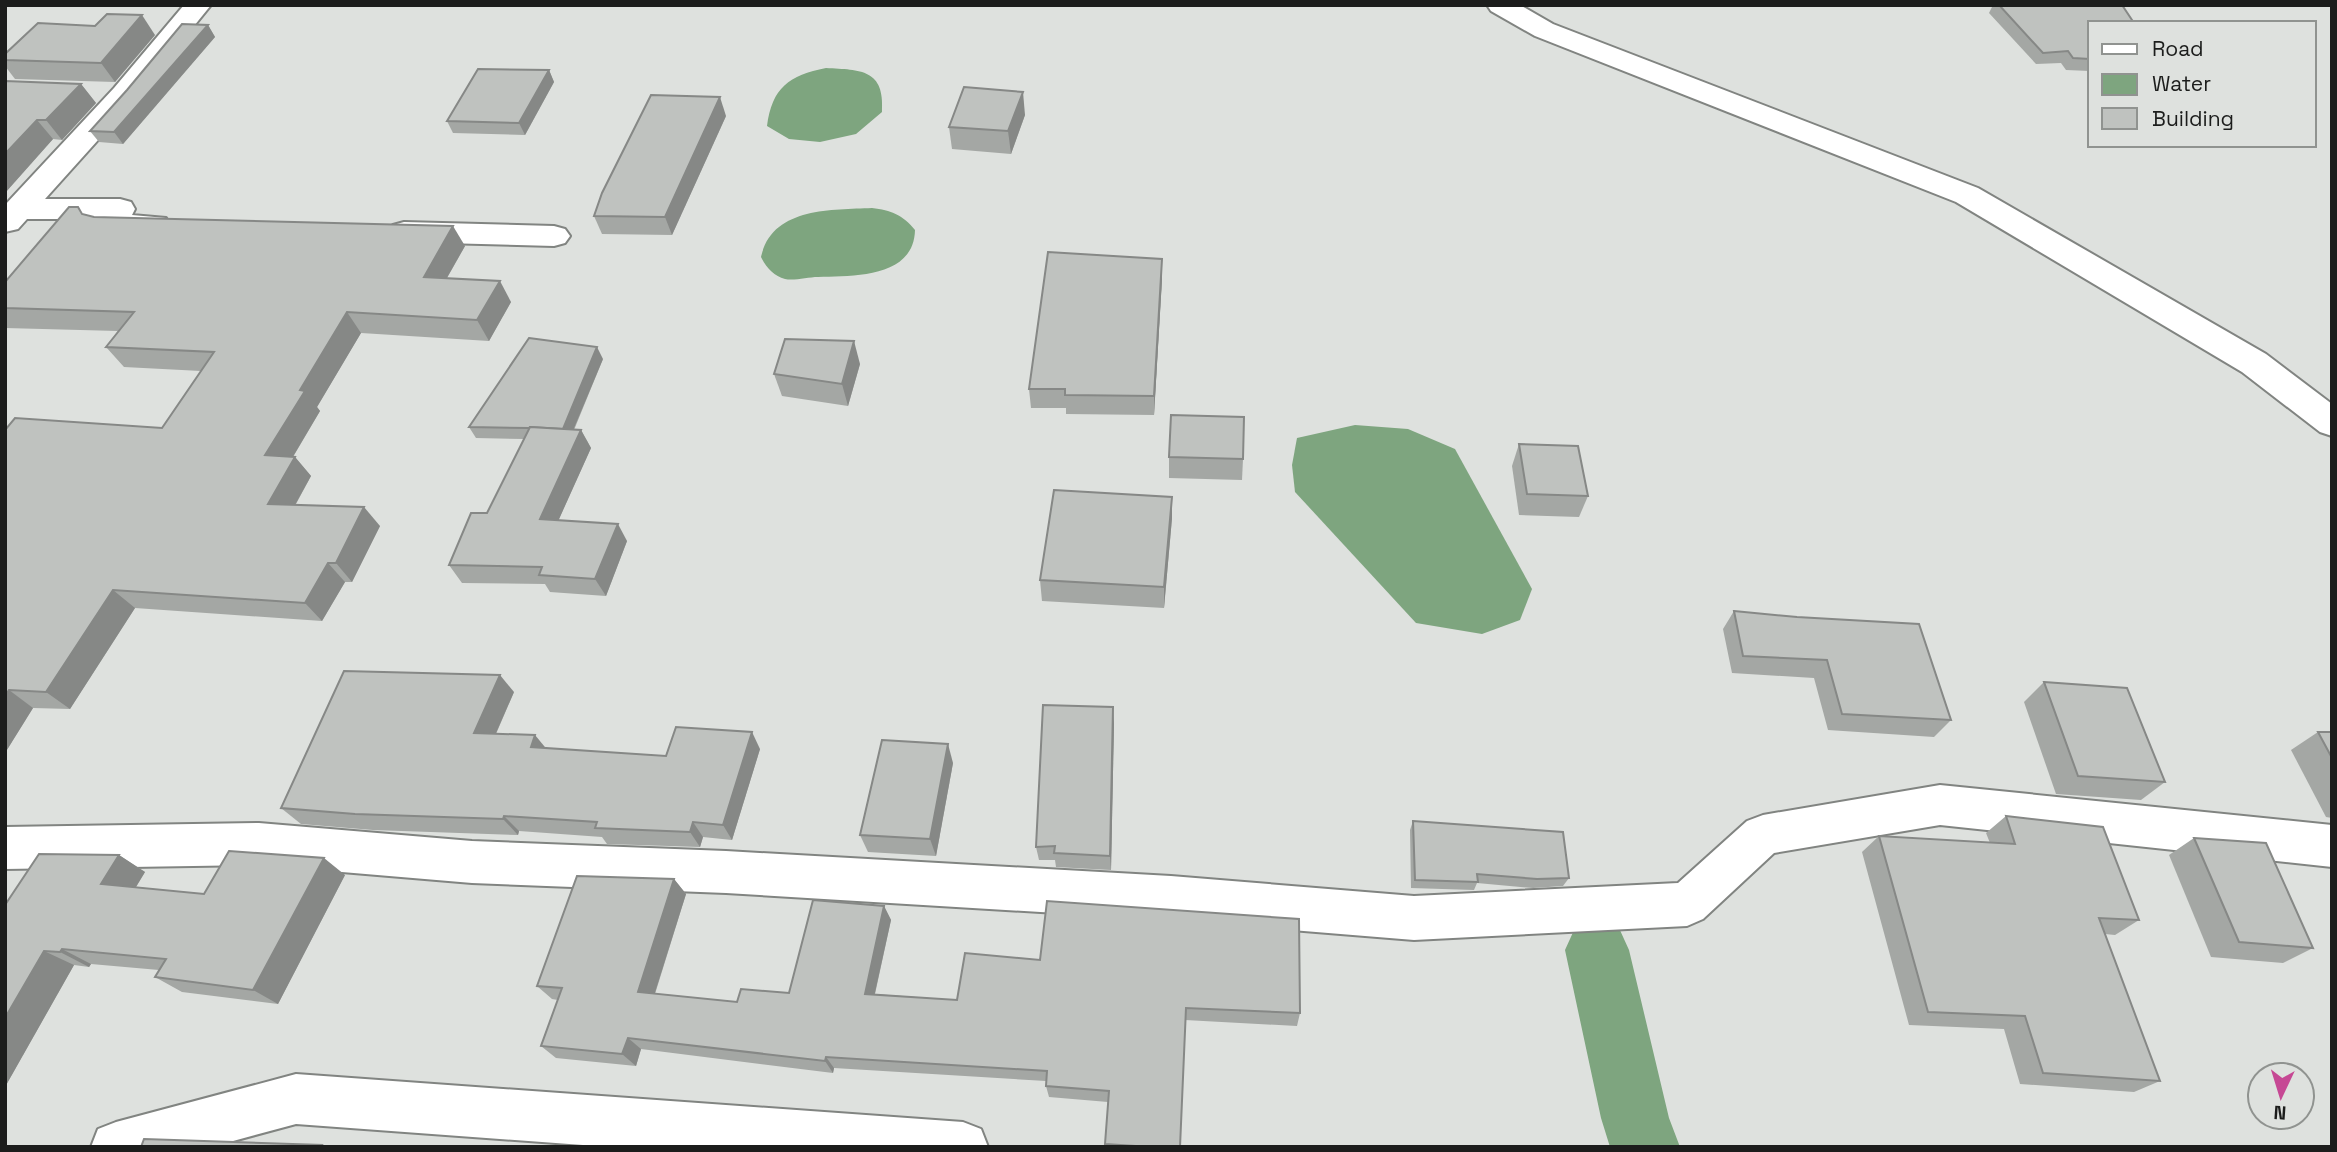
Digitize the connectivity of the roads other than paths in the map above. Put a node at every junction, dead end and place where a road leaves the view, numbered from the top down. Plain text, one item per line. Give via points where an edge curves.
1 (198, 5) edge
2 (1500, 5) edge
3 (84, 92) dead end
4 (124, 93) junction
5 (12, 217) edge
6 (187, 225) edge
7 (377, 231) edge
8 (554, 236) dead end
9 (2332, 423) edge
10 (2332, 846) edge
11 (5, 848) edge
12 (116, 1147) edge
13 (963, 1147) edge

1 - 4 street
2 - 9 street via 1544,30 1967,195 2254,363
3 - 4 street
4 - 5 street
5 - 6 street via 120,209 111,225
7 - 8 street
10 - 11 street via 1940,805 1763,835 1687,904 1414,918 1171,898 472,862 259,844
12 - 13 street via 296,1099

